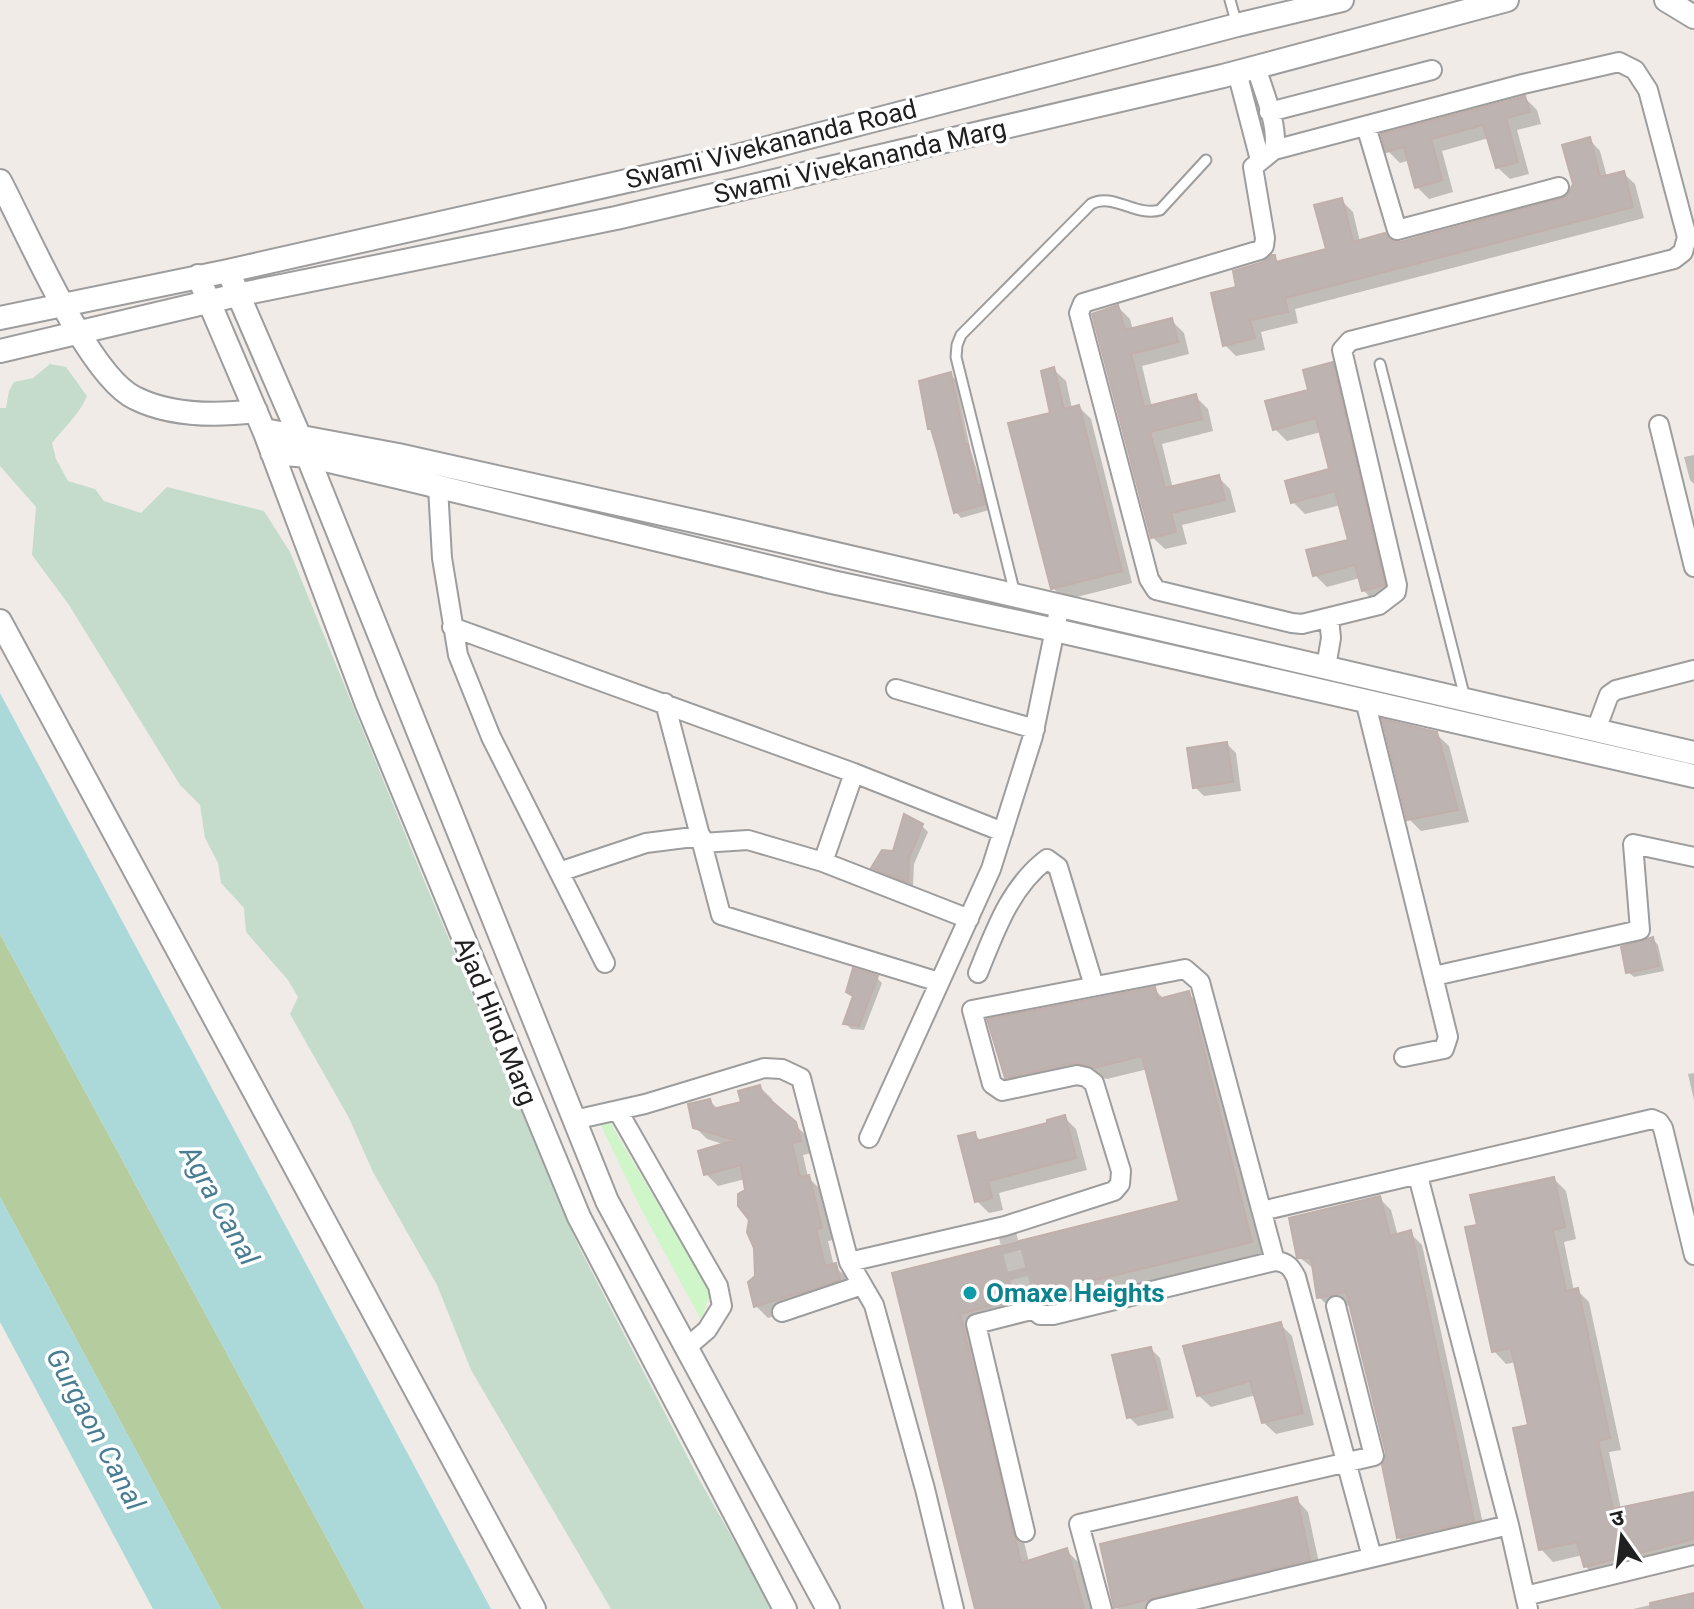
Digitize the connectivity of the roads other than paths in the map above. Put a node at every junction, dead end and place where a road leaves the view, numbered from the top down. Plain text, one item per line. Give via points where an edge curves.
1 (1230, 0) edge
2 (1342, 0) edge
3 (1507, 0) edge
4 (1666, 0) edge
5 (1694, 17) edge
6 (1237, 25) junction
7 (1246, 69) junction
8 (1432, 70) dead end
9 (1269, 112) junction
10 (1366, 126) junction
11 (1267, 155) junction
12 (1206, 160) dead end
13 (0, 181) edge
14 (1559, 187) dead end
15 (228, 271) junction
16 (198, 276) junction
17 (237, 295) junction
18 (207, 302) junction
19 (64, 304) junction
20 (0, 318) edge
21 (78, 332) junction
22 (0, 351) edge
23 (1380, 364) dead end
24 (260, 421) junction
25 (1659, 425) dead end
26 (303, 446) junction
27 (272, 453) junction
28 (438, 487) junction
29 (1694, 567) edge
30 (1015, 594) junction
31 (1060, 605) junction
32 (1329, 618) junction
33 (0, 621) edge
34 (452, 627) junction
35 (1055, 630) junction
36 (1326, 667) junction
37 (1694, 670) edge
38 (896, 689) dead end
39 (1365, 700) junction
40 (1466, 700) junction
41 (665, 703) junction
42 (1455, 721) junction
43 (1035, 729) junction
44 (1596, 730) junction
45 (1694, 753) edge
46 (854, 773) junction
47 (1694, 776) edge
48 (1003, 832) junction
49 (701, 840) junction
50 (1694, 857) edge
51 (823, 862) junction
52 (559, 872) junction
53 (969, 919) junction
54 (605, 963) dead end
55 (978, 973) dead end
56 (1434, 976) junction
57 (939, 982) junction
58 (1094, 986) junction
59 (1404, 1057) dead end
60 (618, 1111) junction
61 (574, 1120) junction
62 (869, 1138) dead end
63 (1418, 1176) junction
64 (1262, 1211) junction
65 (1694, 1255) edge
66 (1275, 1261) junction
67 (849, 1262) junction
68 (862, 1285) junction
69 (1336, 1306) dead end
70 (782, 1312) dead end
71 (686, 1348) junction
72 (716, 1403) junction
73 (684, 1419) junction
74 (1346, 1463) junction
75 (1509, 1525) junction
76 (1025, 1532) dead end
77 (1694, 1555) edge
78 (1372, 1557) junction
79 (1526, 1602) edge
80 (534, 1609) edge
81 (785, 1609) edge
82 (828, 1609) edge
83 (954, 1609) edge
84 (1102, 1609) edge
85 (1156, 1609) edge

1 - 6 lane
2 - 6 street, Swami Vivekananda Road
3 - 7 street, Swami Vivekananda Marg
4 - 5 street
6 - 15 street, Swami Vivekananda Road via 729,158
7 - 9 street
7 - 11 street
7 - 17 street, Swami Vivekananda Marg via 616,218
8 - 9 street
9 - 11 street via 1275,139
10 - 11 street
10 - 14 street via 1397,230
10 - 32 street via 1605,64 1628,65 1648,90 1687,245 1674,259 1345,344 1342,356 1397,585 1379,605
11 - 32 street via 1252,173 1265,238 1260,250 1087,300 1079,313 1152,586 1292,623
12 - 30 lane via 1160,210 1140,212 1104,200 1091,204 961,335 956,357
13 - 19 street
15 - 16 street, Swami Vivekananda Road
15 - 17 street
16 - 18 street, Ajad Hind Marg
16 - 19 street, Swami Vivekananda Road
17 - 18 street, Swami Vivekananda Marg
17 - 26 street
18 - 21 street, Swami Vivekananda Marg
18 - 24 street, Ajad Hind Marg
19 - 20 street, Swami Vivekananda Road
19 - 21 street
21 - 22 street, Swami Vivekananda Marg
21 - 24 street via 99,365 132,397 163,408
23 - 40 lane
24 - 26 street
24 - 27 street, Ajad Hind Marg
25 - 29 street
26 - 27 street
26 - 28 street
26 - 30 street
26 - 61 street
27 - 73 street, Ajad Hind Marg via 366,702 514,1065 579,1217
28 - 34 street
28 - 35 street
30 - 31 street
31 - 35 street
31 - 36 street
32 - 36 street
33 - 80 street
34 - 41 street
34 - 52 street via 491,737
35 - 39 street
35 - 43 street
36 - 40 street
37 - 44 street via 1616,690 1609,695
38 - 43 street
39 - 42 street
39 - 56 street
40 - 42 street
40 - 44 street
41 - 46 street
41 - 49 street
42 - 47 street
43 - 48 street
44 - 45 street
46 - 48 street
46 - 51 street
48 - 53 street
49 - 51 street via 748,840
49 - 52 street via 646,843
49 - 57 street via 721,915
50 - 56 street via 1633,844 1640,930
51 - 53 street
52 - 54 street
53 - 57 street
55 - 58 street via 1006,905 1047,859 1058,867
56 - 59 street via 1448,1044
57 - 62 street
58 - 64 street via 1185,969 1200,982
58 - 67 street via 972,1010 996,1089 1077,1075 1094,1083 1121,1171 1114,1191 1005,1226
60 - 61 street
60 - 67 street via 764,1068 801,1078
60 - 71 street via 718,1286 722,1306 707,1330
61 - 71 street via 607,1201
63 - 64 street
63 - 65 street via 1652,1119 1663,1128
63 - 75 street
64 - 66 street
66 - 74 street via 1292,1267 1296,1277
66 - 76 street via 1053,1315 1028,1307 976,1324
67 - 68 street
68 - 70 street
68 - 83 street via 874,1305
69 - 74 street via 1374,1456
71 - 72 street
72 - 73 street
72 - 82 street
73 - 81 street, Ajad Hind Marg
74 - 78 street
74 - 84 street via 1079,1524
75 - 78 street
75 - 79 street
77 - 79 street
78 - 85 street

